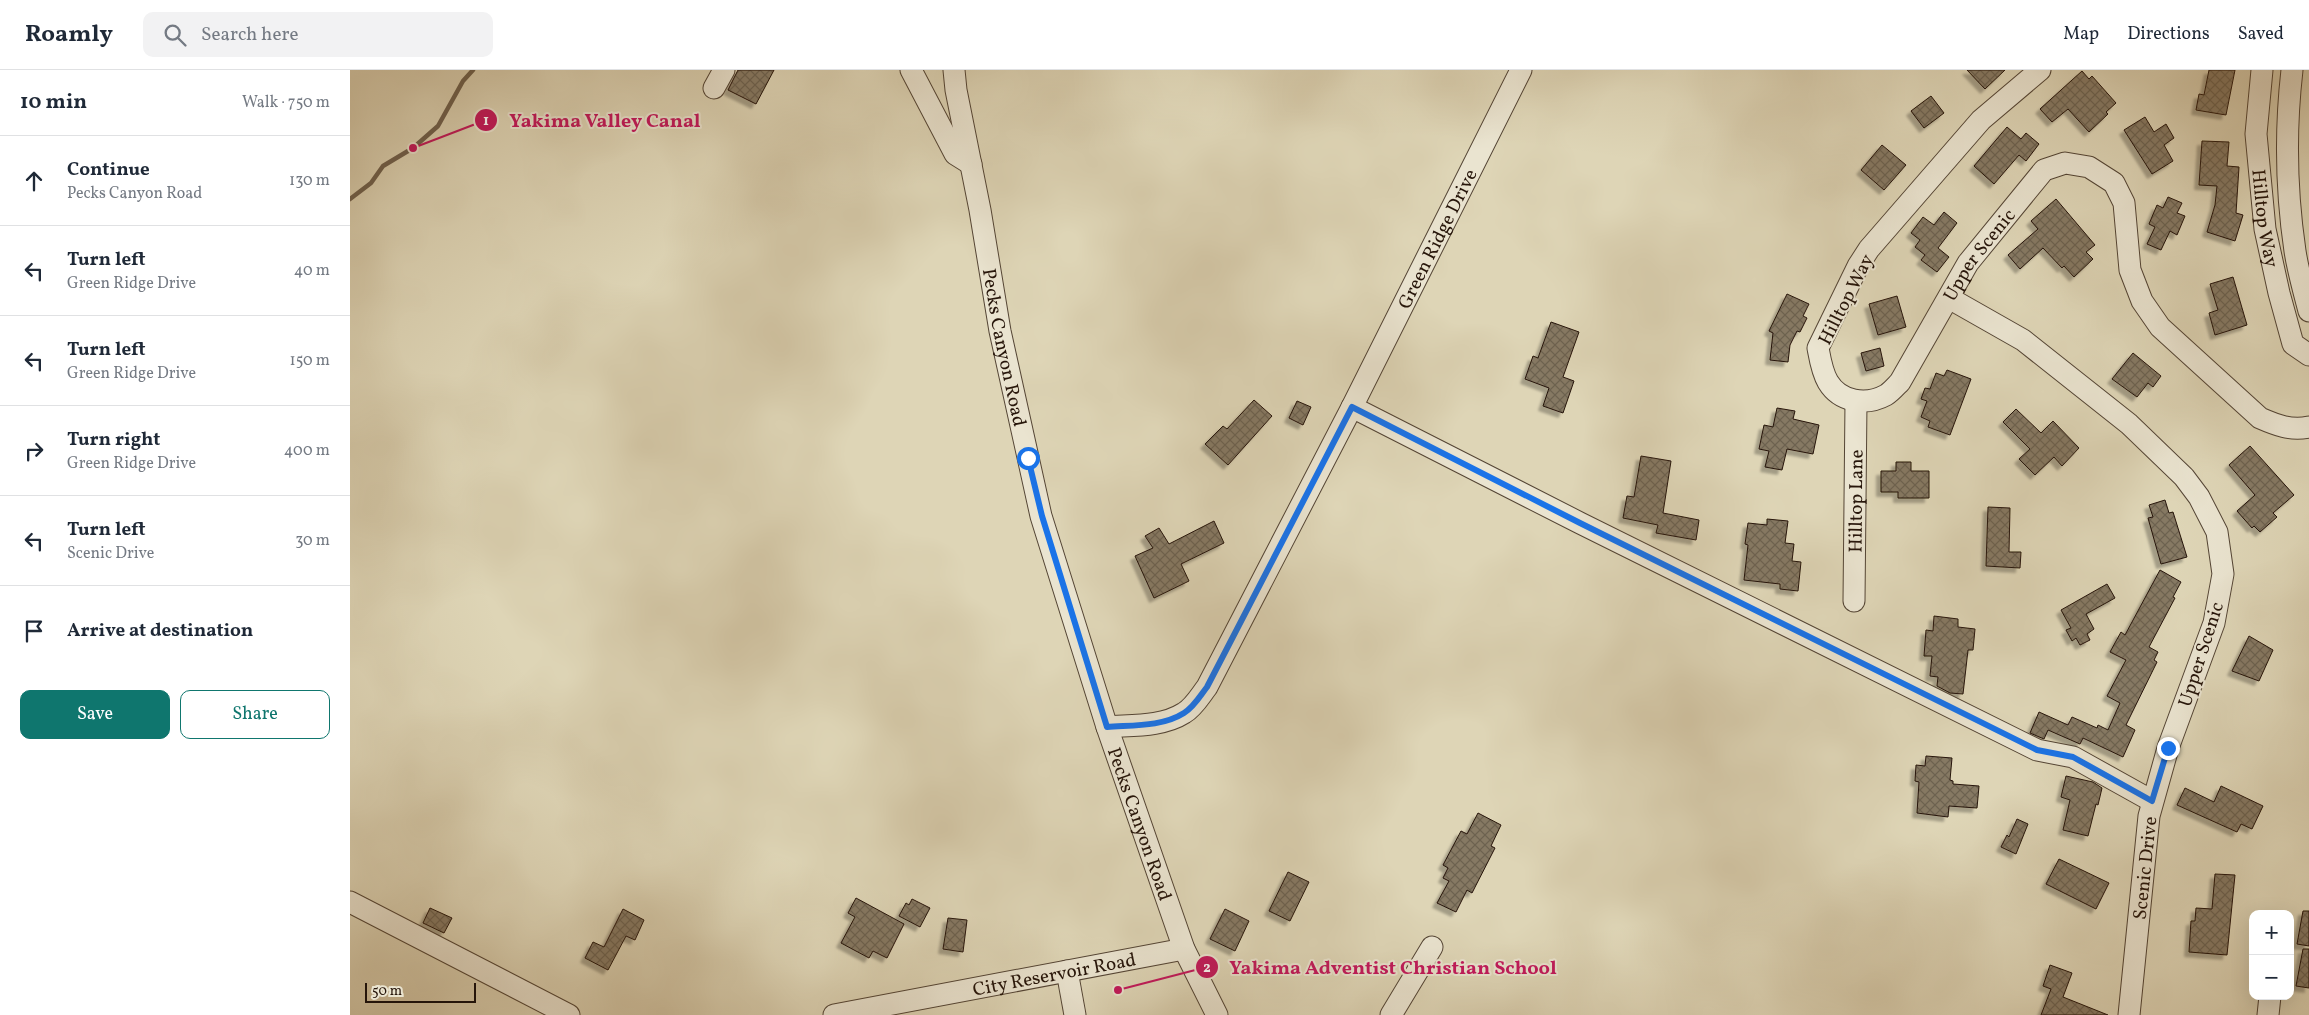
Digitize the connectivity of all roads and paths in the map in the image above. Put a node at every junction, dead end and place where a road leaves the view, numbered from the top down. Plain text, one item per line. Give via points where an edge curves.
1 (911, 70) edge
2 (954, 70) edge
3 (1521, 70) edge
4 (2040, 70) edge
5 (2262, 70) edge
6 (2292, 70) edge
7 (971, 164) junction
8 (1949, 298) junction
9 (2309, 311) edge
10 (2309, 355) edge
11 (1856, 402) junction
12 (1352, 407) junction
13 (2309, 427) edge
14 (1854, 601) dead end
15 (2176, 724) joint
16 (1107, 727) junction
17 (2152, 801) junction
18 (350, 902) edge
19 (1432, 946) dead end
20 (1184, 948) junction
21 (1067, 971) junction
22 (2270, 1000) edge
23 (543, 1010) edge
24 (569, 1015) edge
25 (834, 1015) edge
26 (1075, 1015) edge
27 (1217, 1015) edge
28 (1391, 1015) edge
29 (2129, 1015) edge
30 (2268, 1015) edge

1 - 7 street via 955,154
2 - 7 street, Pecks Canyon Road
3 - 12 street, Green Ridge Drive
4 - 11 street, Hilltop Way via 1981,120 1869,249 1858,266 1818,348 1828,383
5 - 10 street, Hilltop Way via 2256,134 2265,229 2293,344
6 - 9 street via 2287,113 2287,172 2295,253
7 - 16 street, Pecks Canyon Road via 1000,331 1042,516
8 - 11 street via 1900,382 1887,395
8 - 13 street, Upper Scenic via 1968,263 2044,170 2065,163 2089,167 2114,183 2124,203 2130,270 2142,301 2160,327 2260,418 2279,426
8 - 15 street, Upper Scenic via 2023,340 2121,418 2184,476 2199,497 2217,532 2223,574 2214,623
11 - 14 street, Hilltop Lane
12 - 16 street, Green Ridge Drive via 1207,687 1193,706 1164,722
12 - 17 street via 2037,750 2073,757
15 - 17 street, Scenic Drive
16 - 20 street, Pecks Canyon Road
17 - 29 street, Scenic Drive via 2144,852
18 - 23 street
19 - 28 street
20 - 21 street, City Reservoir Road
20 - 27 street, Pecks Canyon Road
21 - 25 street, City Reservoir Road
21 - 26 street
22 - 30 street
23 - 24 street

